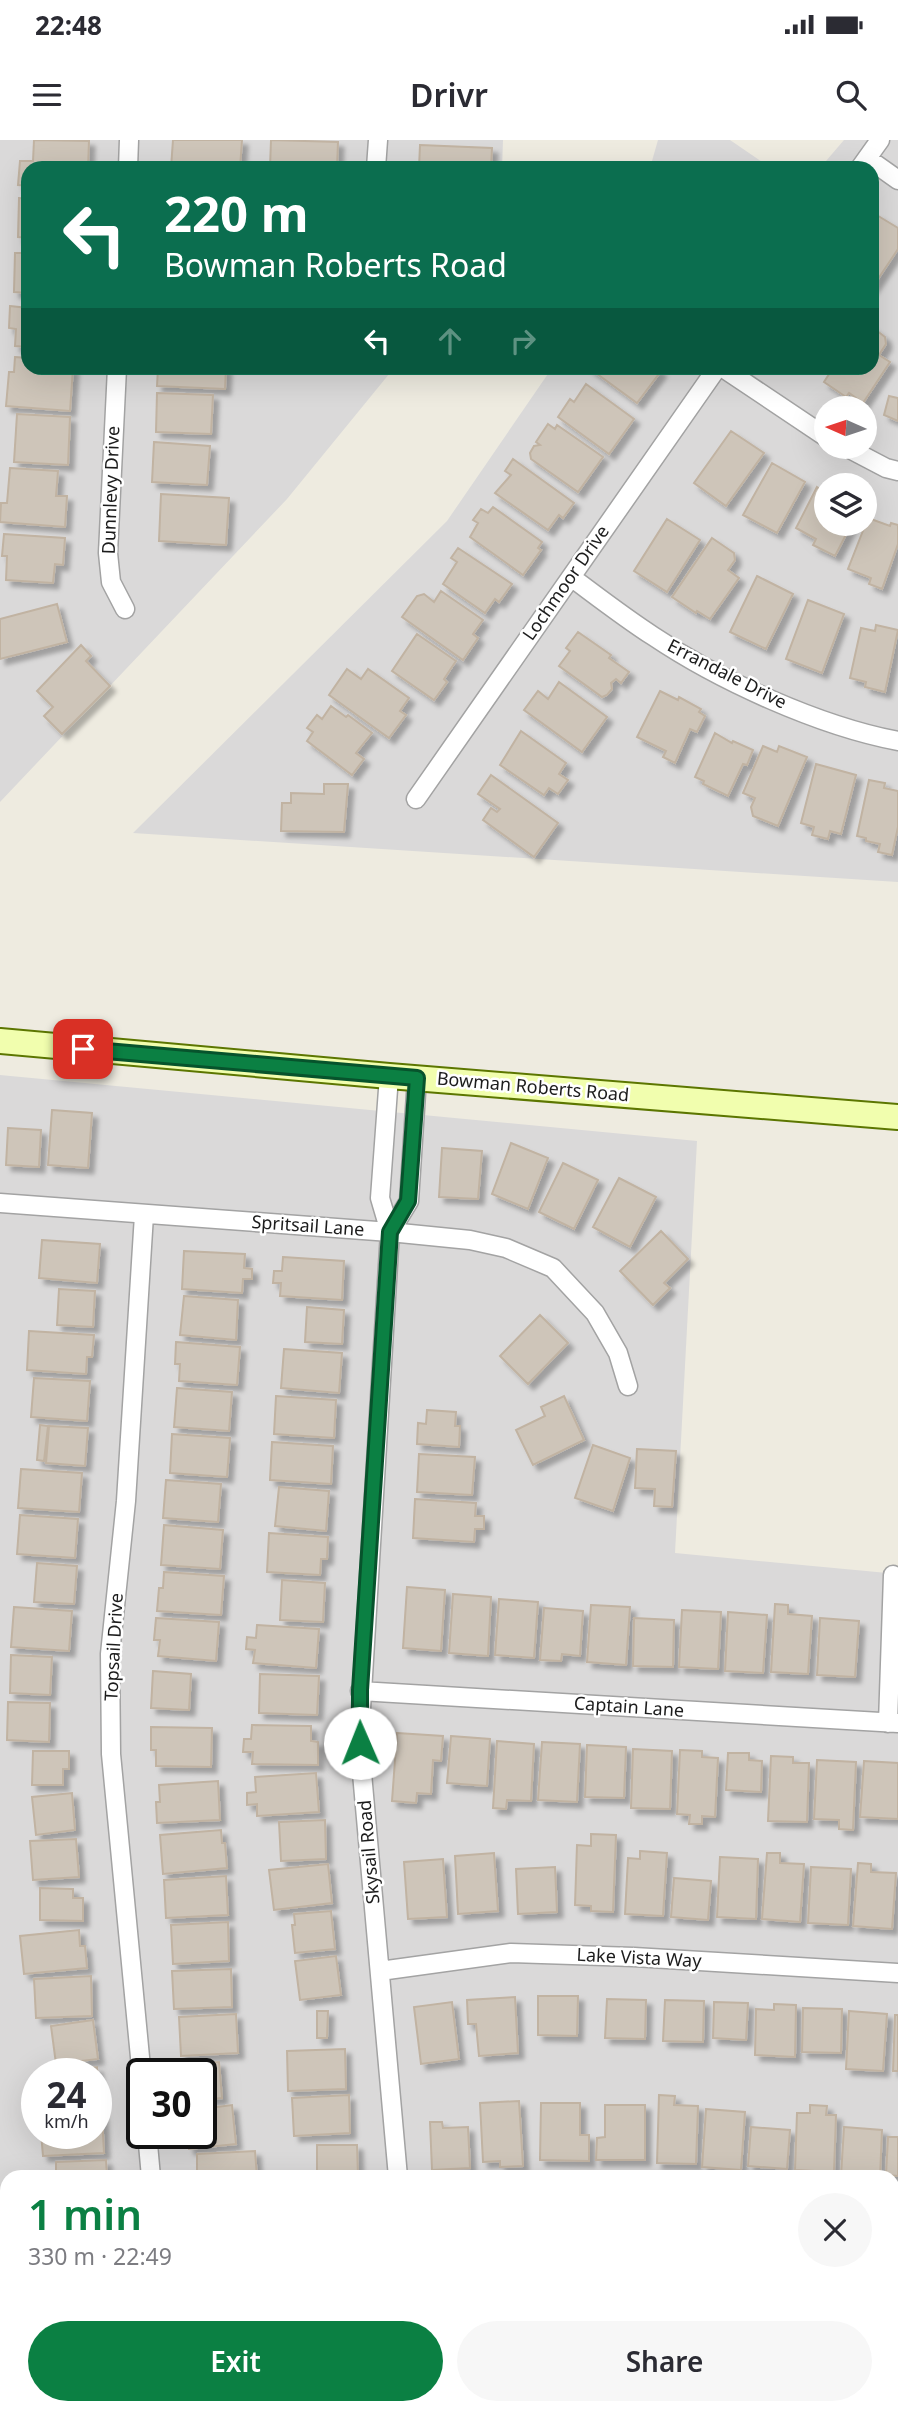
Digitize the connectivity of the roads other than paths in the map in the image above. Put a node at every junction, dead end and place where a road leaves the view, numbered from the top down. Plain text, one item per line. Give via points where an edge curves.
1 (129, 140) edge
2 (378, 140) edge
3 (880, 140) edge
4 (128, 161) edge
5 (376, 161) edge
6 (864, 161) edge
7 (879, 171) edge
8 (898, 180) edge
9 (117, 375) edge
10 (711, 375) edge
11 (733, 375) edge
12 (814, 429) edge
13 (869, 459) edge
14 (898, 471) edge
15 (571, 577) junction
16 (125, 609) dead end
17 (898, 740) edge
18 (416, 799) dead end
19 (0, 1041) edge
20 (389, 1076) junction
21 (417, 1078) junction
22 (898, 1117) edge
23 (0, 1203) edge
24 (144, 1215) junction
25 (390, 1232) junction
26 (628, 1386) dead end
27 (893, 1575) dead end
28 (360, 1690) junction
29 (893, 1723) edge
30 (380, 1971) junction
31 (898, 1973) edge
32 (140, 2058) edge
33 (148, 2149) edge
34 (150, 2170) edge
35 (397, 2170) edge

1 - 4 street
2 - 5 street
3 - 6 street
7 - 8 street
9 - 16 street, Dunnlevy Drive via 108,553 111,582
10 - 15 street, Lochmoor Drive
11 - 12 street
13 - 14 street
15 - 17 street, Errandale Drive via 654,637 732,681 804,713
15 - 18 street, Lochmoor Drive
19 - 20 street, Bowman Roberts Road
20 - 21 street, Bowman Roberts Road
20 - 25 street, Skysail Road via 380,1198
21 - 22 street, Bowman Roberts Road
21 - 25 street, Skysail Road via 408,1201
23 - 24 street, Spritsail Lane
24 - 25 street, Spritsail Lane
24 - 32 street, Topsail Drive via 126,1501 110,1654 111,1754
25 - 26 street, Spritsail Lane via 506,1248 552,1268 596,1313 618,1353
25 - 28 street, Skysail Road
27 - 29 street
28 - 29 street, Captain Lane
28 - 30 street, Skysail Road via 361,1762
30 - 31 street, Lake Vista Way via 511,1953
30 - 35 street, Skysail Road
33 - 34 street

